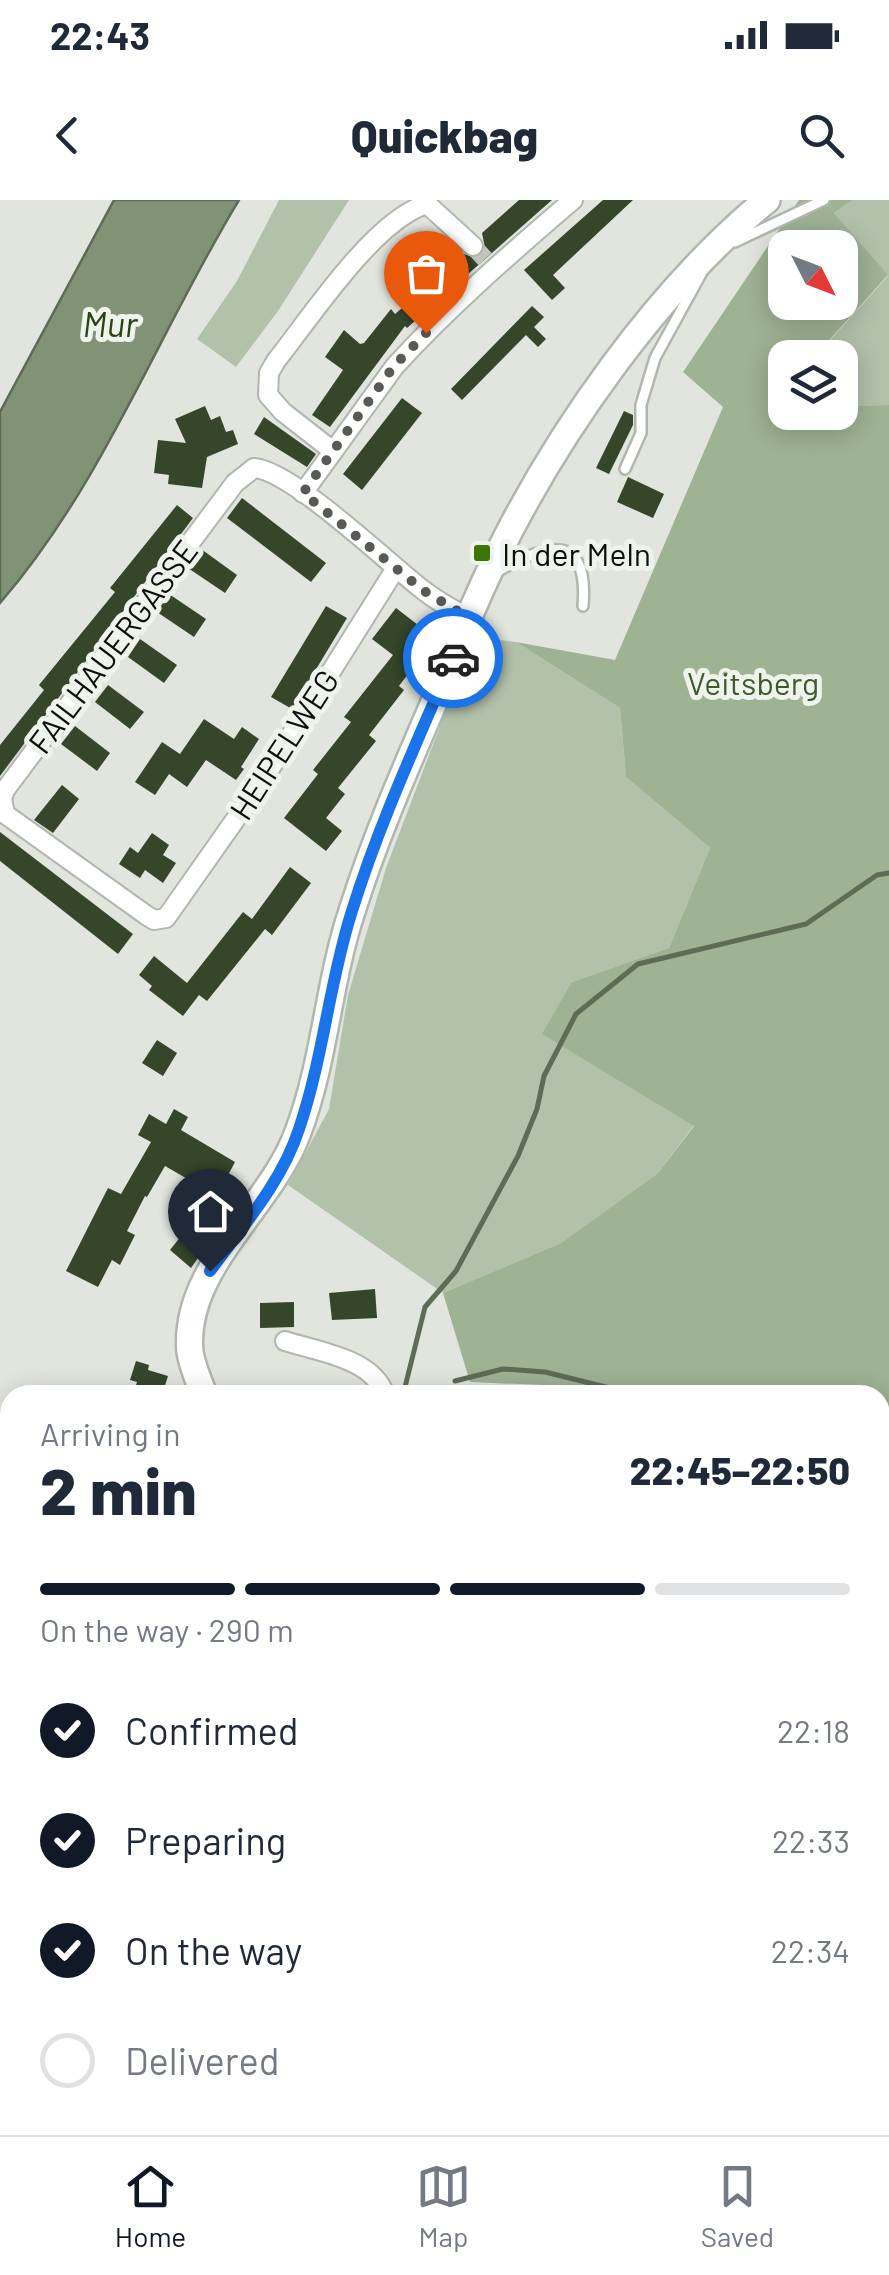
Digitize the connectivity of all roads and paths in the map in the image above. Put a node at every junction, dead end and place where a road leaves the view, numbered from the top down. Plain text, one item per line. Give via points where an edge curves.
1 (573, 200) edge
2 (767, 200) edge
3 (824, 200) edge
4 (708, 255) junction
5 (484, 258) junction
6 (334, 450) junction
7 (625, 469) dead end
8 (303, 493) junction
9 (396, 568) junction
10 (487, 577) junction
11 (584, 606) dead end
12 (469, 618) junction
13 (166, 918) joint
14 (285, 1341) dead end
15 (200, 1385) edge
16 (380, 1385) edge

1 - 5 street
2 - 4 main road
3 - 4 lane
4 - 7 lane via 655,358 641,405 641,433
4 - 10 main road via 593,396
5 - 6 street
5 - 6 street via 427,204 408,210 336,284 269,373 268,395
6 - 8 street
8 - 9 street
8 - 13 street, FAILHAUERGASSE via 261,468 235,483 5,790 5,814 146,916
9 - 12 street
9 - 13 street, HEIPELWEG
10 - 11 lane via 532,553 566,550 584,573
10 - 12 main road
12 - 15 main road via 351,912 299,1132 195,1300 190,1355
14 - 16 street via 361,1366

